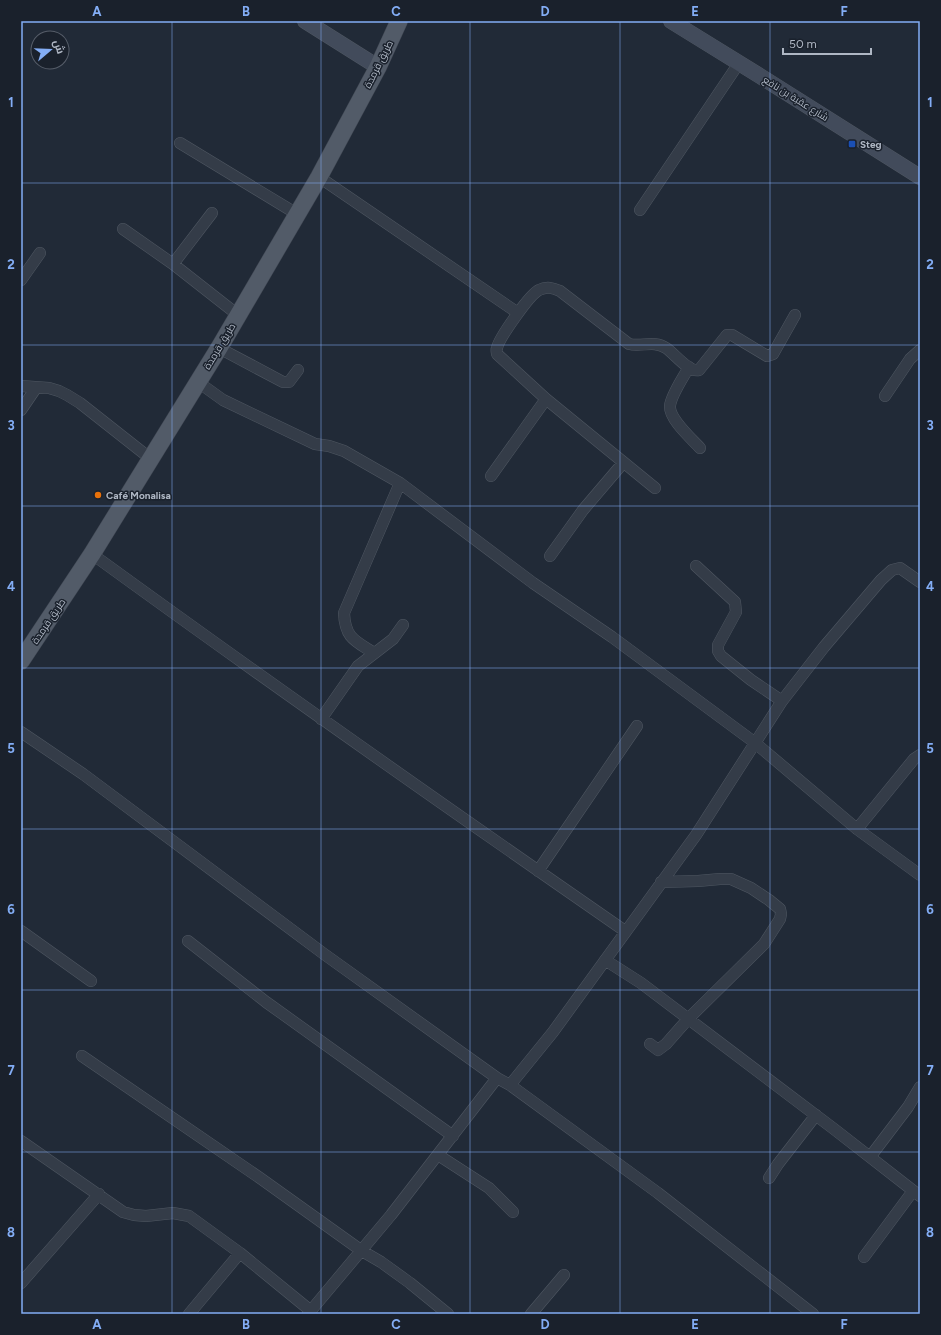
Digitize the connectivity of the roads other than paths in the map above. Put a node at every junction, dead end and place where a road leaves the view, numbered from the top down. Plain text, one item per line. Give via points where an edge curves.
1 (304, 21) edge
2 (399, 21) edge
3 (671, 21) edge
4 (739, 63) junction
5 (378, 67) junction
6 (180, 143) dead end
7 (319, 177) junction
8 (920, 177) edge
9 (640, 210) dead end
10 (212, 213) dead end
11 (297, 214) junction
12 (123, 229) dead end
13 (40, 253) dead end
14 (173, 264) junction
15 (21, 280) edge
16 (238, 314) junction
17 (518, 314) junction
18 (795, 315) dead end
19 (218, 348) junction
20 (920, 350) edge
21 (688, 367) junction
22 (298, 370) dead end
23 (198, 382) junction
24 (21, 386) edge
25 (36, 388) junction
26 (885, 396) dead end
27 (546, 399) junction
28 (21, 410) edge
29 (700, 448) dead end
30 (151, 459) junction
31 (623, 463) junction
32 (491, 476) dead end
33 (400, 484) junction
34 (655, 488) dead end
35 (92, 554) junction
36 (550, 556) dead end
37 (696, 566) dead end
38 (920, 582) edge
39 (403, 625) dead end
40 (374, 653) junction
41 (21, 661) edge
42 (782, 701) junction
43 (321, 719) junction
44 (637, 726) dead end
45 (21, 732) edge
46 (754, 742) junction
47 (920, 755) edge
48 (857, 829) junction
49 (538, 870) junction
50 (920, 875) edge
51 (661, 882) junction
52 (21, 931) edge
53 (625, 931) junction
54 (188, 941) dead end
55 (605, 960) junction
56 (91, 982) dead end
57 (688, 1019) junction
58 (650, 1044) dead end
59 (82, 1056) dead end
60 (497, 1078) junction
61 (510, 1085) junction
62 (920, 1087) edge
63 (816, 1115) junction
64 (453, 1136) junction
65 (21, 1141) edge
66 (438, 1155) junction
67 (870, 1157) junction
68 (769, 1178) dead end
69 (916, 1193) edge
70 (99, 1194) junction
71 (513, 1212) dead end
72 (362, 1251) junction
73 (240, 1253) junction
74 (864, 1257) dead end
75 (564, 1275) dead end
76 (21, 1283) edge
77 (310, 1312) edge
78 (189, 1314) edge
79 (448, 1314) edge
80 (531, 1314) edge
81 (813, 1314) edge

1 - 5 main road
2 - 5 main road, طريق قرمدة
3 - 4 main road, شارع عقبة بن نافع
4 - 8 main road, شارع عقبة بن نافع
4 - 9 street
5 - 7 main road, طريق قرمدة
6 - 11 street
7 - 11 main road, طريق قرمدة
7 - 17 street
10 - 14 street
11 - 16 main road, طريق قرمدة
12 - 14 street
13 - 15 street
14 - 16 street
16 - 19 main road, طريق قرمدة
17 - 21 street via 533,294 540,289 553,288 629,344 660,344
17 - 27 street via 499,342 497,354
18 - 21 street via 771,356 732,335 727,335 699,370
19 - 22 street via 283,382 289,382
19 - 23 main road, طريق قرمدة
20 - 26 street via 910,359
21 - 29 street via 670,408 674,418
23 - 30 main road, طريق قرمدة
23 - 33 street via 224,400 315,444 344,452
24 - 25 street
25 - 28 street
25 - 30 street via 59,391 80,403
27 - 31 street
27 - 32 street
30 - 35 main road, طريق قرمدة
31 - 34 street
31 - 36 street via 583,510
33 - 40 street via 344,613 344,626 351,638
33 - 46 street
35 - 41 main road, طريق قرمدة
35 - 43 street
37 - 42 street via 735,602 736,612 718,645 721,656
38 - 42 street via 900,568 889,572 824,647
39 - 40 street via 393,639
40 - 43 street via 355,669
42 - 46 street
43 - 49 street
44 - 49 street
45 - 60 street via 83,774 324,954
46 - 48 street
46 - 51 street via 696,835
47 - 48 street
48 - 50 street
49 - 53 street
51 - 53 street
51 - 57 street via 731,879 768,900 780,909 781,914 764,944
52 - 56 street
53 - 55 street
54 - 64 street via 266,1002
55 - 57 street via 641,983
55 - 61 street via 553,1032
57 - 58 street via 658,1050
57 - 63 street
59 - 72 street
60 - 61 street
60 - 64 street
61 - 81 street via 658,1193
62 - 67 street
63 - 67 street
63 - 68 street
64 - 66 street
65 - 70 street
66 - 71 street via 489,1188
66 - 72 street
67 - 69 street
69 - 74 street
70 - 73 street via 123,1212 134,1215 173,1212 189,1216
70 - 76 street
72 - 77 street
72 - 79 street via 393,1270
73 - 77 street
73 - 78 street
75 - 80 street

